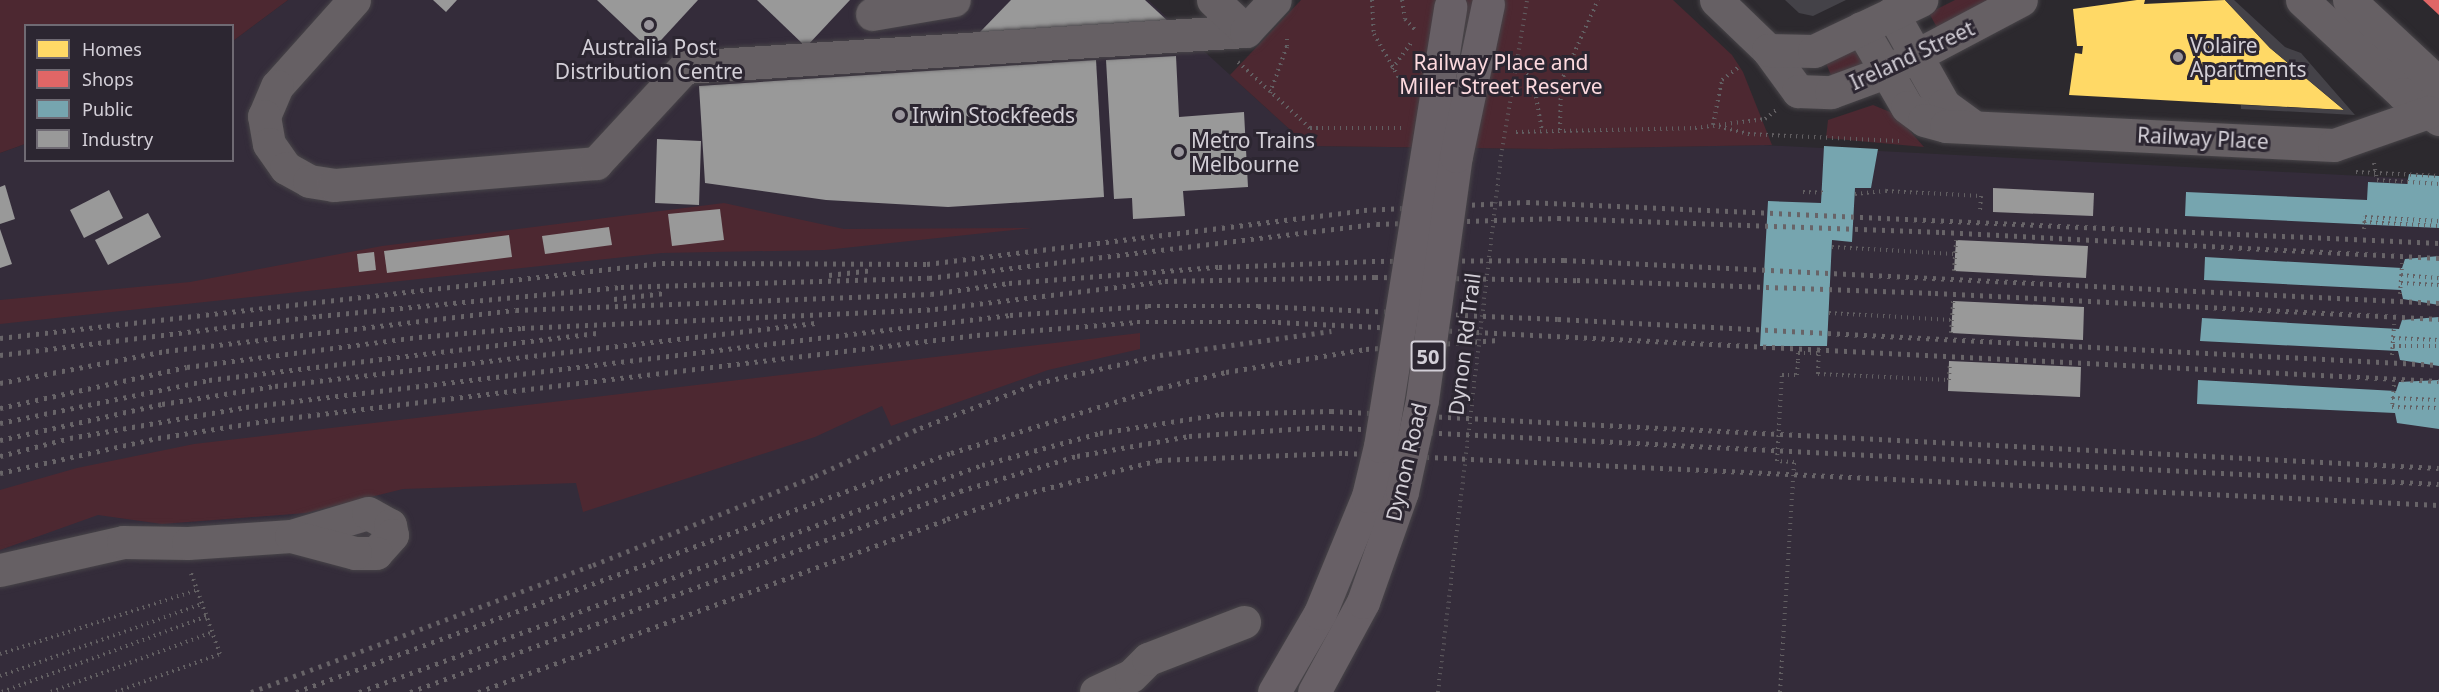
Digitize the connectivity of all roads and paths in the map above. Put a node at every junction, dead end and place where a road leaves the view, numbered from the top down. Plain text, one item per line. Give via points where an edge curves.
1 (354, 0) edge
2 (954, 0) edge
3 (1213, 0) edge
4 (1275, 0) edge
5 (1372, 0) edge
6 (1402, 0) edge
7 (1527, 0) edge
8 (1598, 0) edge
9 (1716, 0) edge
10 (2021, 0) edge
11 (2302, 0) edge
12 (2349, 0) edge
13 (1488, 4) dead end
14 (1906, 6) edge
15 (1450, 7) dead end
16 (872, 14) dead end
17 (1861, 28) junction
18 (1418, 33) junction
19 (1423, 37) dead end
20 (1240, 44) junction
21 (1768, 50) junction
22 (1916, 57) junction
23 (1508, 60) dead end
24 (1392, 69) junction
25 (1883, 73) junction
26 (1798, 92) junction
27 (1269, 93) junction
28 (1408, 94) dead end
29 (2435, 105) edge
30 (1713, 125) junction
31 (1974, 127) junction
32 (1405, 128) dead end
33 (1560, 130) junction
34 (1542, 131) junction
35 (1516, 132) dead end
36 (2377, 180) dead end
37 (2439, 184) edge
38 (1803, 192) dead end
39 (1827, 193) dead end
40 (1855, 194) dead end
41 (1980, 211) dead end
42 (2439, 221) edge
43 (2364, 222) junction
44 (2439, 226) edge
45 (2364, 229) dead end
46 (1956, 240) dead end
47 (1832, 247) dead end
48 (1954, 254) junction
49 (2402, 263) dead end
50 (1954, 271) dead end
51 (2401, 275) junction
52 (2439, 278) edge
53 (2401, 283) junction
54 (2439, 285) edge
55 (2400, 294) dead end
56 (1953, 301) dead end
57 (1829, 313) dead end
58 (1952, 320) junction
59 (2394, 324) dead end
60 (1951, 333) dead end
61 (2393, 338) junction
62 (2439, 340) edge
63 (1819, 345) dead end
64 (2393, 346) junction
65 (2439, 346) edge
66 (1818, 353) junction
67 (2392, 355) dead end
68 (1950, 362) dead end
69 (2394, 385) dead end
70 (2392, 398) junction
71 (2439, 400) edge
72 (2439, 408) edge
73 (291, 536) dead end
74 (0, 570) edge
75 (202, 604) junction
76 (207, 616) junction
77 (1244, 621) dead end
78 (213, 633) junction
79 (0, 656) edge
80 (0, 676) edge
81 (1133, 684) edge
82 (2, 692) edge
83 (51, 692) edge
84 (116, 692) edge
85 (1096, 692) edge
86 (1274, 692) edge
87 (1314, 692) edge
88 (1438, 692) edge
89 (1780, 692) edge

1 - 20 street via 277,86 264,116 269,144 286,168 309,181 334,185 596,164 685,67
2 - 16 street
3 - 20 street
4 - 20 street
4 - 27 path via 1287,22 1287,46
5 - 24 path via 1374,34
6 - 18 path via 1405,19
7 - 88 path, Dynon Rd Trail, bridge via 1501,156
8 - 33 path via 1561,82
9 - 21 street
10 - 22 street, Ireland Street
11 - 29 street
12 - 29 street
13 - 87 main road, Dynon Road / 50, bridge via 1456,156 1422,400 1402,492 1363,602
14 - 17 street
14 - 22 street
15 - 86 main road, Dynon Road / 50, bridge via 1380,446 1368,496 1320,613
17 - 21 street via 1814,51
17 - 25 street, Railway Place
18 - 19 path
18 - 24 path
20 - 27 path
21 - 26 street
21 - 30 path via 1722,80
22 - 25 street, Ireland Street
22 - 31 street via 1944,105
23 - 34 path via 1523,69 1534,86
24 - 28 path
25 - 26 street, Ireland Street via 1831,92
25 - 31 street, Railway Place via 1906,107 1924,120
26 - 30 path via 1765,118
27 - 32 path via 1310,129
29 - 31 street, Railway Place via 2334,145
30 - 33 path
33 - 34 path
34 - 35 path
36 - 37 path
38 - 39 path
40 - 41 path via 1886,191 1981,196
42 - 43 path via 2365,217
43 - 44 path
43 - 45 path
46 - 48 path
47 - 48 path
48 - 50 path
49 - 51 path
51 - 52 path
51 - 53 path
53 - 54 path
53 - 55 path
56 - 58 path
57 - 58 path
58 - 60 path
59 - 61 path
61 - 62 path
61 - 64 path
63 - 66 path, bridge
64 - 65 path
64 - 67 path
66 - 68 path, bridge via 1818,374 1949,380
66 - 89 path, bridge via 1798,352 1797,375 1782,375 1777,461 1794,462
69 - 70 path
70 - 71 path
70 - 72 path via 2392,407
73 - 74 street via 188,543 123,542
75 - 76 path
75 - 79 path via 197,590
75 - 80 path
76 - 78 path
76 - 82 path
77 - 81 street via 1148,659
78 - 83 path
78 - 84 path via 220,654
81 - 85 street

